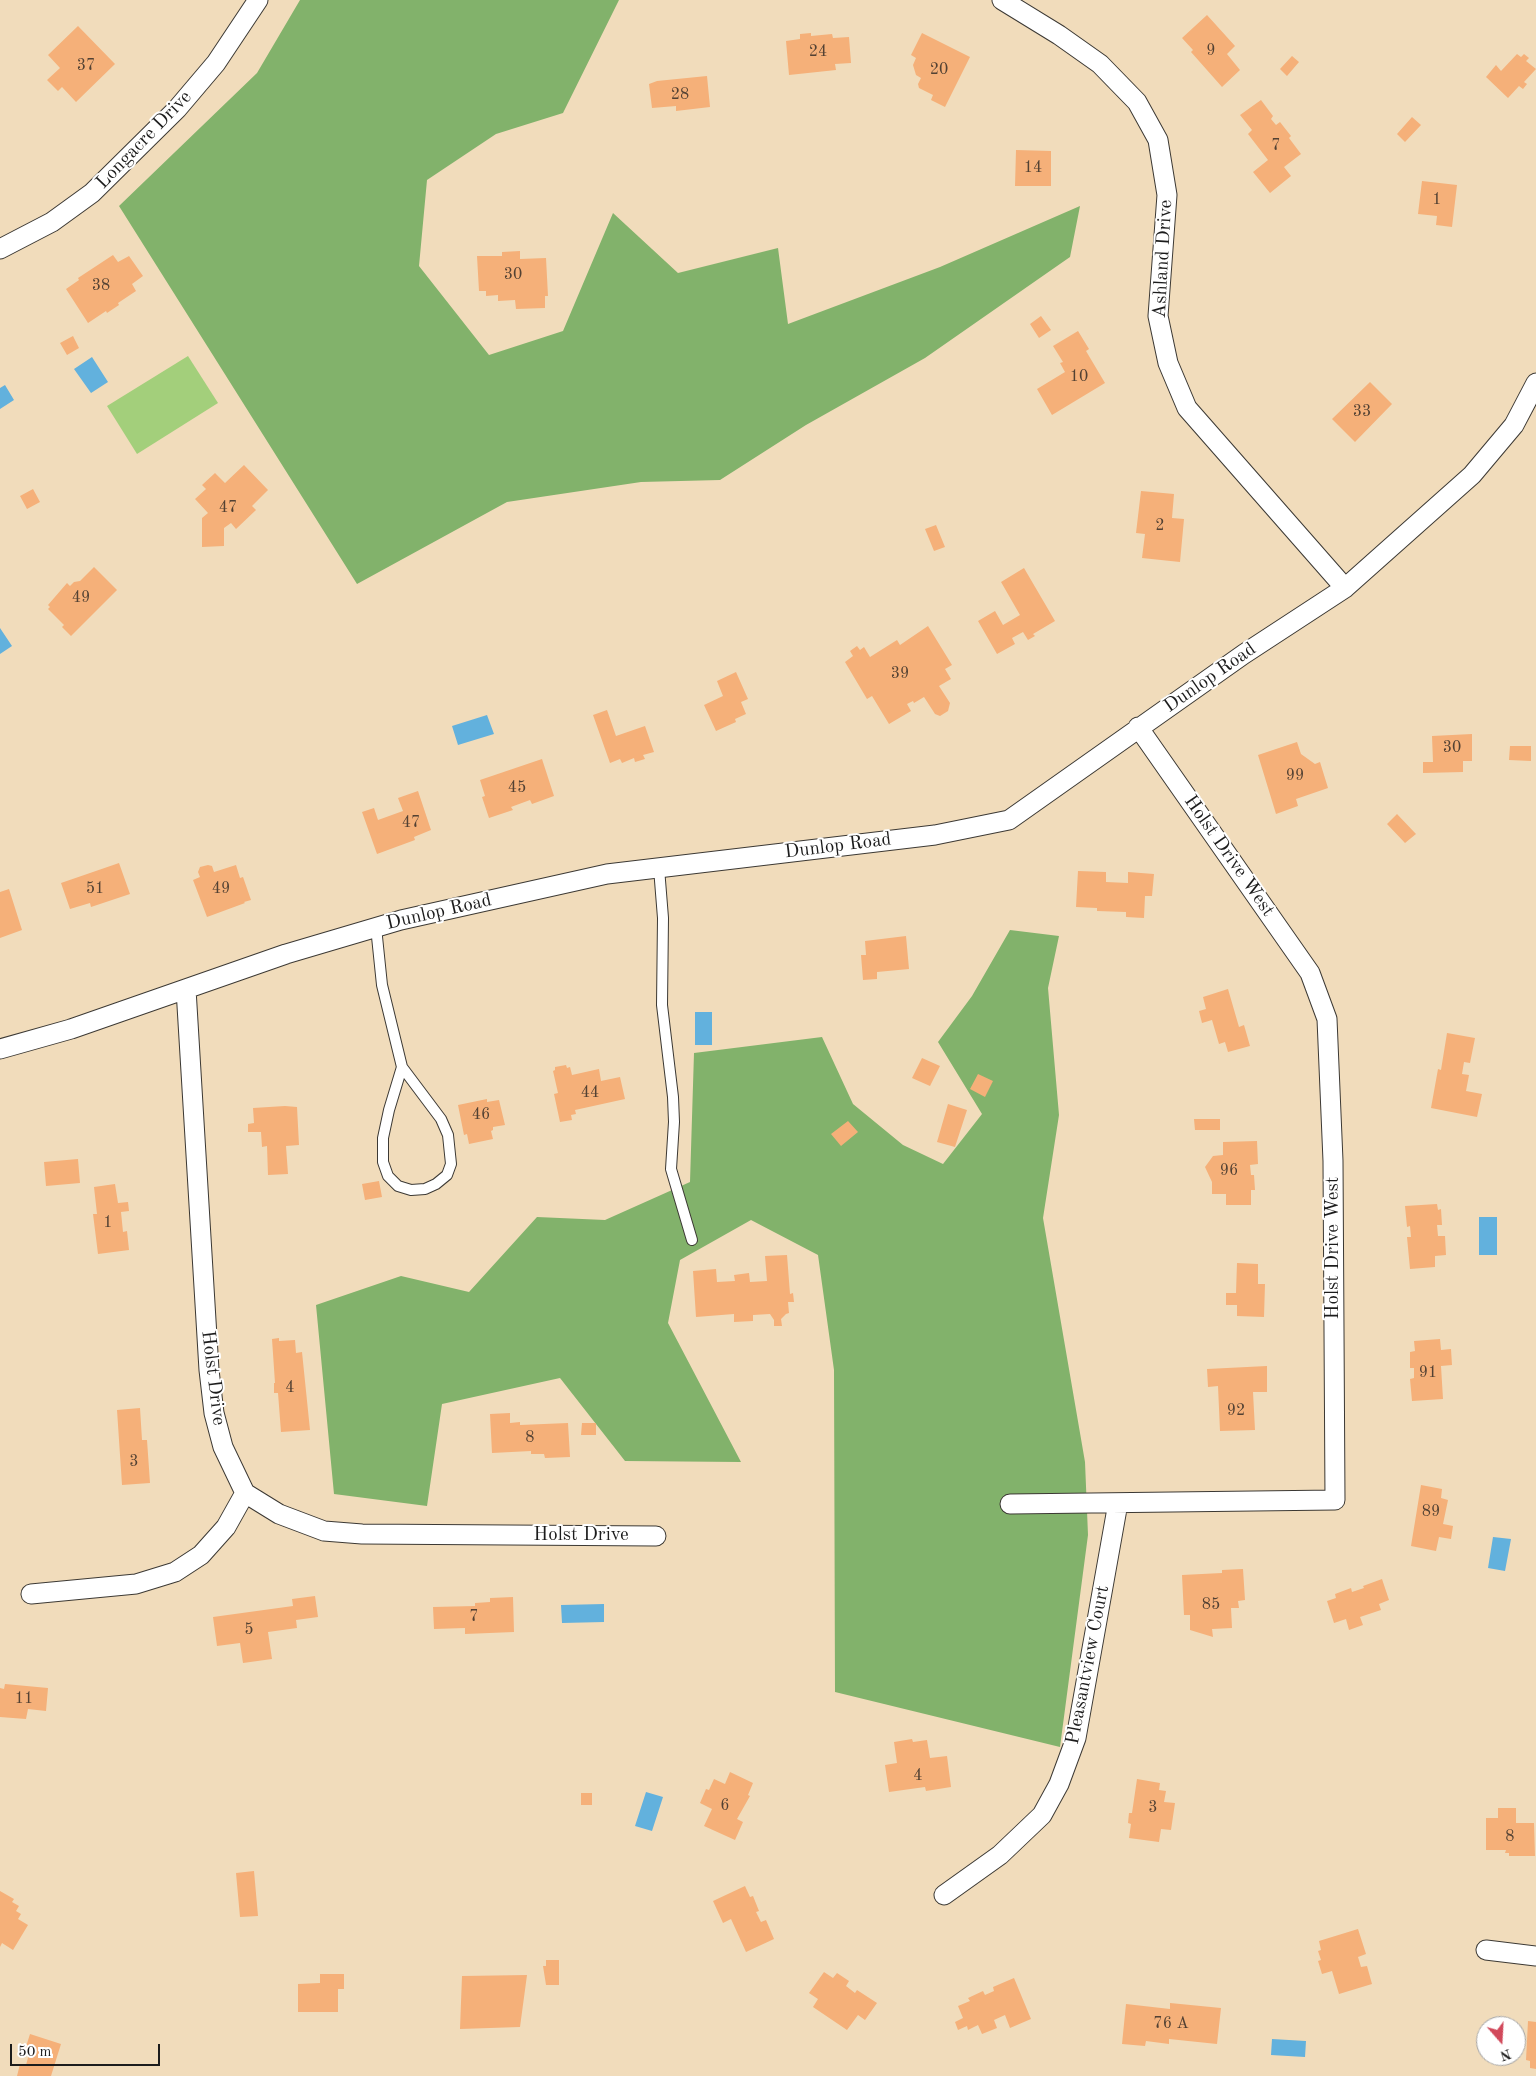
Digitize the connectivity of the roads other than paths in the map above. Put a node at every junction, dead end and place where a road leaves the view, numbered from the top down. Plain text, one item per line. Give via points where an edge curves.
1 (258, 0) edge
2 (1002, 0) edge
3 (0, 249) edge
4 (1536, 383) edge
5 (1345, 588) junction
6 (1138, 727) junction
7 (659, 868) junction
8 (376, 927) junction
9 (186, 989) junction
10 (0, 1049) edge
11 (402, 1067) junction
12 (692, 1240) dead end
13 (245, 1493) junction
14 (1118, 1503) junction
15 (1010, 1504) dead end
16 (656, 1536) dead end
17 (32, 1594) dead end
18 (944, 1894) dead end
19 (1486, 1950) dead end
20 (1536, 1956) edge

1 - 3 street, Longacre Drive via 216,63 177,109 92,193 52,222
2 - 5 street, Ashland Drive via 1100,64 1137,102 1158,140 1167,195 1158,316 1168,362 1187,408
4 - 5 street, Dunlop Road via 1514,425 1472,475
5 - 6 street, Dunlop Road
6 - 7 street, Dunlop Road via 1009,820 935,835
6 - 14 street, Holst Drive West via 1310,973 1326,1019 1333,1162 1335,1500
7 - 8 street, Dunlop Road via 607,874
7 - 12 lane via 663,918 662,1005 673,1105 671,1169
8 - 9 street, Dunlop Road
8 - 11 lane via 382,985
9 - 10 street, Dunlop Road via 71,1029
9 - 13 street, Holst Drive via 211,1387 223,1447
11 - 11 lane via 441,1119 448,1135 451,1164 447,1175 425,1189 398,1186 388,1176 383,1162 383,1138
13 - 16 street, Holst Drive via 279,1514 324,1531
13 - 17 street via 226,1526 201,1555 175,1572 136,1584
14 - 15 street, Holst Drive West
14 - 18 street, Pleasantview Court via 1076,1738 1059,1784 1042,1815 1000,1855
19 - 20 street

